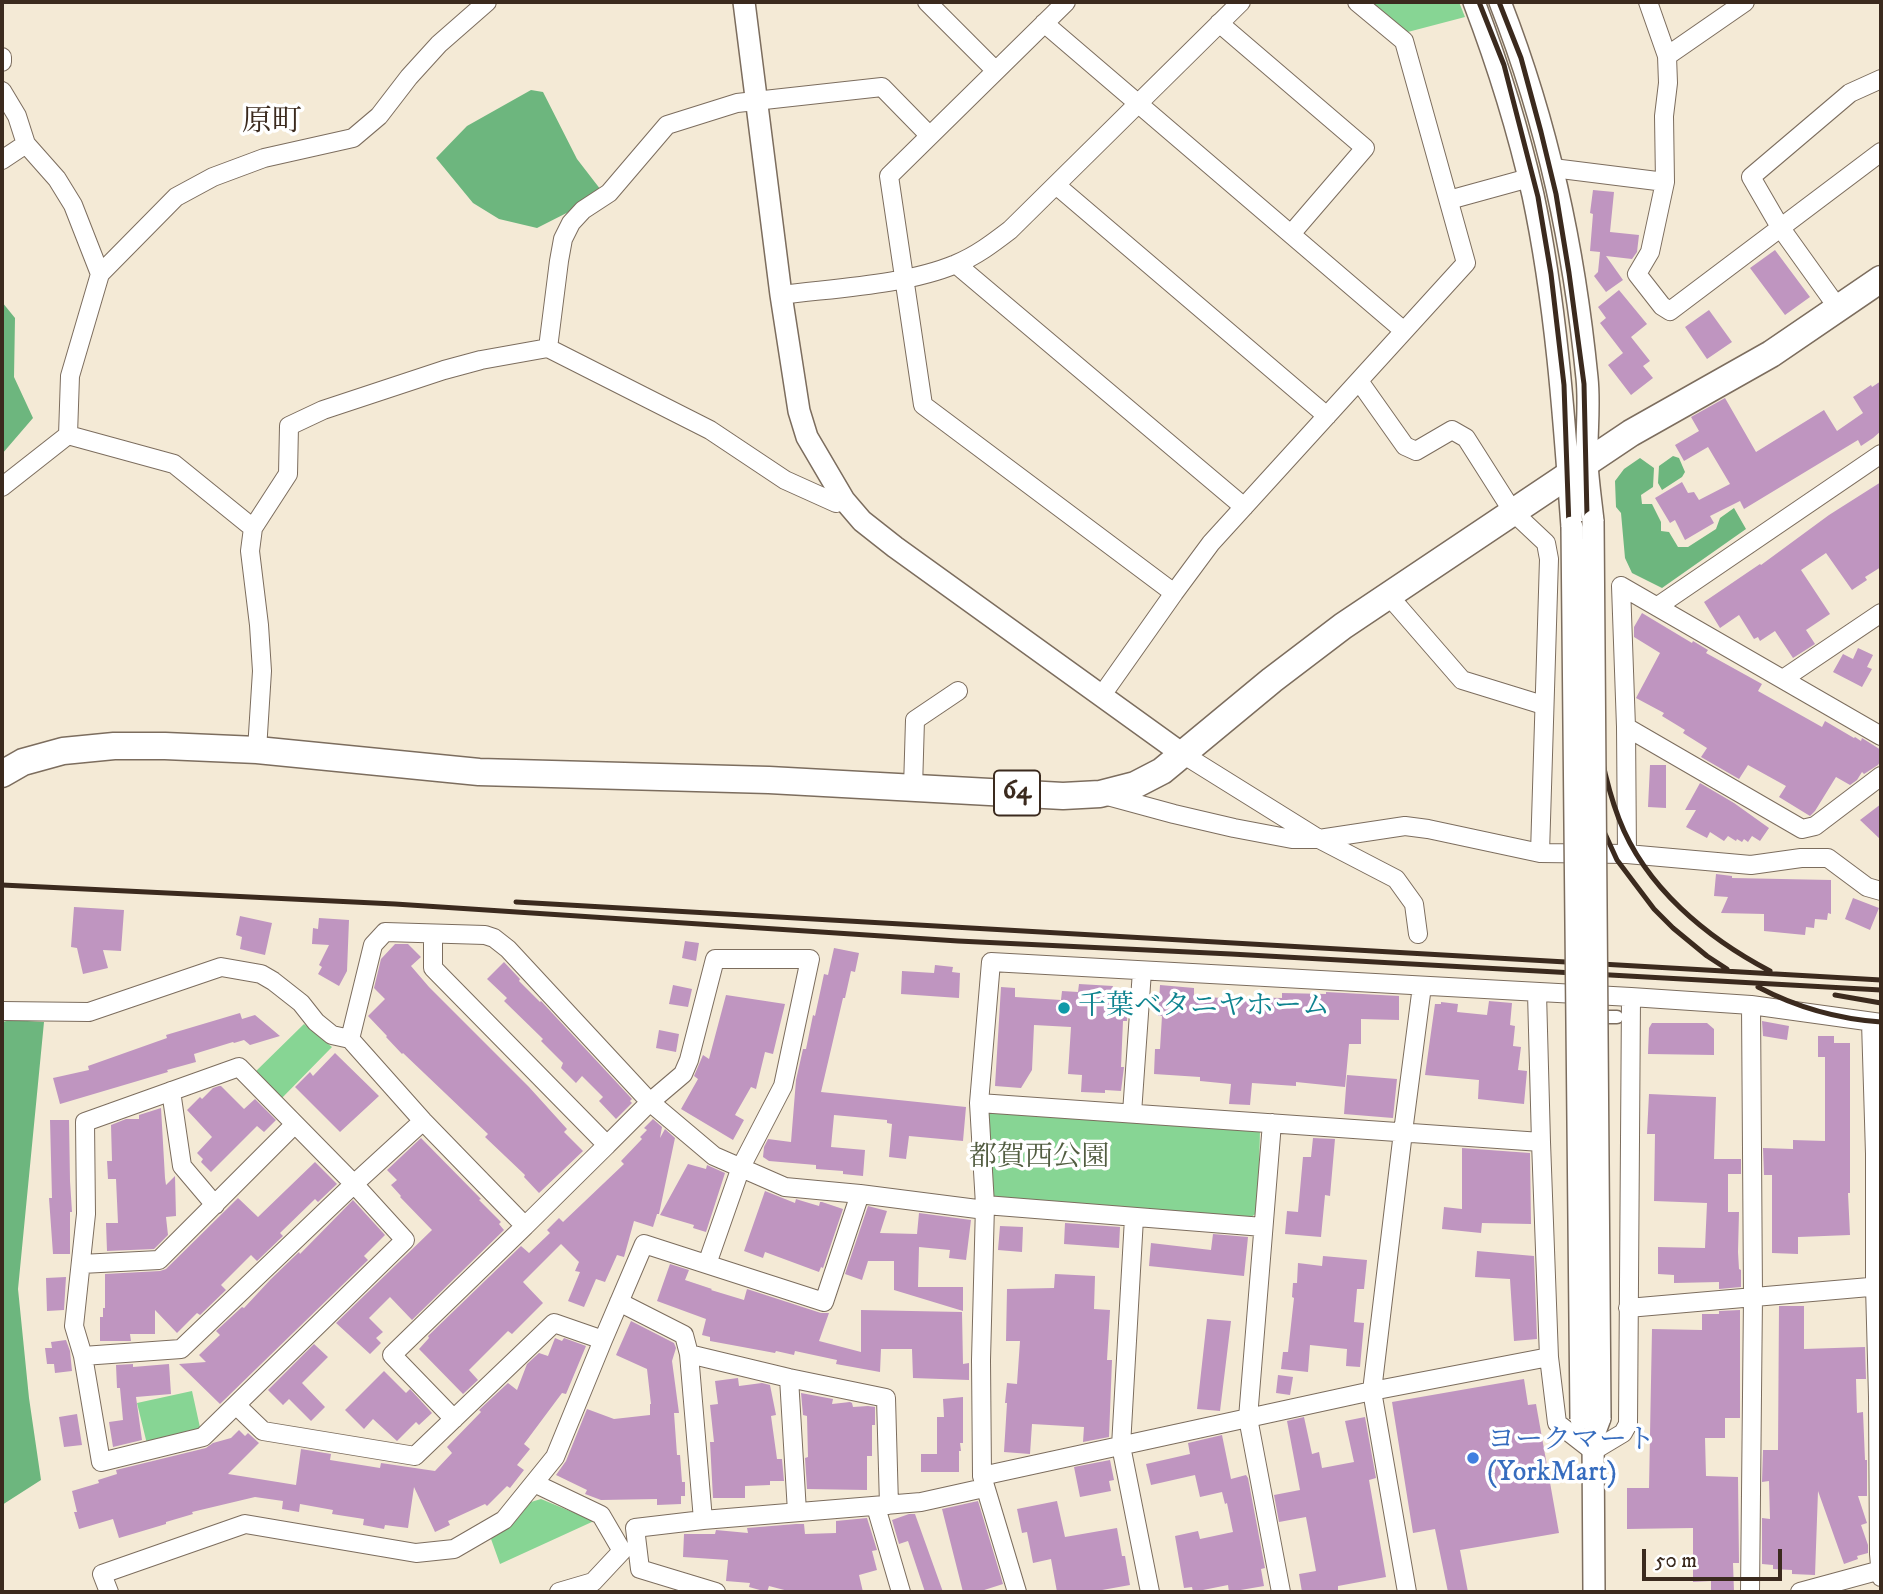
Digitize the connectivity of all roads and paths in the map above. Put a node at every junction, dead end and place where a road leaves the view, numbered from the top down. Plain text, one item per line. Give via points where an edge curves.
1 (487, 2) edge
2 (744, 2) edge
3 (927, 2) edge
4 (1066, 2) edge
5 (1241, 2) edge
6 (1357, 2) edge
7 (1474, 2) edge
8 (1500, 2) edge
9 (1648, 2) edge
10 (1745, 2) edge
11 (1044, 23) junction
12 (1219, 23) junction
13 (1667, 56) junction
14 (2, 57) edge
15 (2, 62) edge
16 (995, 70) junction
17 (1881, 79) edge
18 (2, 90) edge
19 (756, 101) junction
20 (1137, 104) junction
21 (929, 135) junction
22 (26, 144) junction
23 (1881, 152) edge
24 (2, 160) edge
25 (1553, 169) junction
26 (1529, 178) junction
27 (1665, 182) junction
28 (1056, 185) junction
29 (1449, 200) junction
30 (1780, 227) junction
31 (1291, 234) junction
32 (956, 264) junction
33 (100, 274) junction
34 (903, 279) junction
35 (1881, 279) edge
36 (781, 295) junction
37 (1838, 308) junction
38 (1404, 331) junction
39 (548, 348) junction
40 (1359, 381) junction
41 (1327, 416) junction
42 (68, 435) junction
43 (1881, 454) edge
44 (1577, 469) junction
45 (2, 487) edge
46 (844, 500) junction
47 (1244, 507) junction
48 (1513, 512) junction
49 (253, 528) junction
50 (1174, 593) junction
51 (1388, 596) junction
52 (1658, 606) junction
53 (1881, 612) edge
54 (1783, 679) junction
55 (958, 691) dead end
56 (1102, 695) junction
57 (1543, 705) junction
58 (1626, 727) junction
59 (1881, 736) edge
60 (257, 750) junction
61 (1181, 753) junction
62 (2, 774) edge
63 (1881, 776) edge
64 (913, 788) junction
65 (1100, 794) junction
66 (1319, 839) junction
67 (1540, 853) junction
68 (1628, 854) junction
69 (1881, 891) edge
70 (433, 934) junction
71 (1418, 934) dead end
72 (1142, 971) junction
73 (1422, 986) junction
74 (1537, 993) junction
75 (1631, 996) junction
76 (1751, 1005) junction
77 (2, 1011) edge
78 (1876, 1023) edge
79 (350, 1039) junction
80 (171, 1091) junction
81 (650, 1102) junction
82 (979, 1103) junction
83 (1132, 1113) junction
84 (424, 1121) junction
85 (1272, 1123) junction
86 (295, 1124) junction
87 (1403, 1132) junction
88 (1541, 1142) junction
89 (607, 1145) junction
90 (1878, 1153) edge
91 (741, 1167) junction
92 (354, 1184) junction
93 (860, 1194) junction
94 (215, 1205) junction
95 (985, 1208) junction
96 (1134, 1218) junction
97 (525, 1226) junction
98 (1263, 1227) junction
99 (80, 1264) junction
100 (707, 1264) junction
101 (1878, 1286) edge
102 (1753, 1296) junction
103 (619, 1303) junction
104 (1628, 1308) junction
105 (603, 1340) junction
106 (689, 1354) junction
107 (83, 1356) junction
108 (1549, 1357) junction
109 (789, 1378) junction
110 (1372, 1391) junction
111 (1880, 1396) edge
112 (236, 1405) junction
113 (1248, 1418) junction
114 (454, 1419) junction
115 (1591, 1431) junction
116 (1121, 1446) junction
117 (983, 1482) junction
118 (534, 1483) junction
119 (882, 1506) junction
120 (797, 1512) junction
121 (703, 1520) junction
122 (1881, 1572) edge
123 (109, 1592) edge
124 (559, 1592) edge
125 (716, 1592) edge
126 (901, 1592) edge
127 (1017, 1592) edge
128 (1150, 1592) edge
129 (1281, 1592) edge
130 (1406, 1592) edge
131 (1594, 1592) edge
132 (1750, 1592) edge
133 (1800, 1592) edge

1 - 33 street via 439,44 379,116 353,138 264,158 213,177 176,197
2 - 19 street
3 - 16 street
4 - 11 street
5 - 12 street
6 - 29 street via 1404,41
7 - 26 street via 1499,66
8 - 25 street via 1522,58
9 - 13 street
10 - 13 street
11 - 16 street
11 - 20 street
12 - 20 street
12 - 31 street via 1365,148
13 - 27 street
14 - 15 street
16 - 21 street
17 - 30 street via 1850,93 1751,177
18 - 22 street
19 - 21 street via 882,87
19 - 36 street
19 - 39 street via 667,125 609,193 570,223 559,261
20 - 28 street
20 - 31 street
21 - 34 street via 889,176
22 - 24 street
22 - 33 street via 73,205
23 - 30 street
25 - 27 street
25 - 44 street via 1588,381
26 - 29 street
26 - 44 street
27 - 30 street via 1650,252 1637,274 1670,311
28 - 32 street via 1010,230
28 - 41 street
29 - 38 street via 1466,263
30 - 37 street
31 - 38 street
32 - 34 street
32 - 47 street
33 - 42 street via 70,376
34 - 36 street
34 - 50 street via 923,405
35 - 37 main road, 64
36 - 46 street via 799,411 807,437
37 - 44 main road, 64 via 1771,354
38 - 40 street
39 - 46 street via 710,430 785,480 836,503
39 - 49 street via 444,370 289,426 288,474
40 - 41 street
40 - 48 street via 1405,446 1416,451 1452,430 1466,438
41 - 47 street
42 - 45 street
42 - 49 street via 174,464
43 - 52 street
44 - 48 main road, 64
44 - 115 street, bridge via 1572,527
44 - 115 street, bridge via 1593,521
46 - 56 street via 895,547
47 - 50 street
48 - 51 main road, 64
48 - 57 street via 1546,543 1549,559
49 - 60 street via 250,551 262,671
50 - 56 street
51 - 57 street via 1462,680
51 - 61 main road, 64
52 - 54 street
52 - 58 street via 1621,586
53 - 54 street
54 - 59 street
55 - 64 street via 915,720
56 - 61 street
57 - 67 street
58 - 63 street via 1802,829 1815,826
58 - 68 street
60 - 62 main road, 64 via 114,746 63,751 23,762
60 - 64 main road, 64 via 479,772
61 - 65 main road, 64 via 1162,771 1135,785
61 - 66 street
64 - 65 main road, 64
65 - 66 street via 1258,834
66 - 67 street via 1405,826
66 - 71 street via 1396,879 1414,904
67 - 68 street
68 - 69 street via 1751,865 1824,857 1867,887
70 - 79 street via 385,932 373,945
70 - 81 street via 494,937
70 - 89 street via 433,968
72 - 73 street
72 - 82 street via 991,962
72 - 83 street
73 - 74 street
73 - 87 street
74 - 75 street
74 - 88 street
75 - 76 street
75 - 104 street
76 - 78 street
76 - 102 street
77 - 79 street via 89,1012 221,967 261,974 301,1003 332,1035
78 - 90 street
79 - 84 street
80 - 86 street via 239,1067
80 - 94 street via 182,1166
80 - 99 street via 85,1122 86,1214
81 - 89 street
81 - 91 street via 714,1156
81 - 91 street via 683,1074 715,959 810,958 783,1086
82 - 83 street
82 - 95 street
83 - 85 street
84 - 92 street
84 - 97 street
85 - 87 street
85 - 98 street
86 - 92 street
86 - 94 street
87 - 88 street
87 - 110 street
88 - 108 street
89 - 97 street
90 - 101 street
91 - 93 street via 785,1187
91 - 100 street
92 - 107 street via 181,1349
92 - 112 street via 405,1240
93 - 95 street
93 - 100 street via 824,1301
94 - 99 street via 159,1260
95 - 96 street
95 - 117 street
96 - 98 street
96 - 116 street
97 - 114 street via 392,1355
98 - 113 street
99 - 107 street via 74,1326
100 - 103 street via 645,1244
101 - 102 street
101 - 111 street
102 - 104 street
102 - 132 street
103 - 105 street
103 - 106 street via 684,1335
104 - 115 street via 1628,1424 1623,1433
105 - 114 street via 554,1324
105 - 118 street via 555,1457
106 - 109 street
106 - 121 street
107 - 112 street via 101,1462 203,1437
108 - 110 street
108 - 115 street via 1557,1423
109 - 119 street via 886,1398
109 - 120 street
110 - 113 street
110 - 130 street
111 - 122 street
112 - 114 street via 263,1431 415,1457
113 - 116 street
113 - 129 street
115 - 131 street
116 - 117 street
116 - 128 street
117 - 119 street via 921,1502
117 - 127 street
118 - 123 street via 504,1520 454,1549 416,1553 245,1524 102,1574
118 - 124 street via 601,1515 622,1551 593,1582
119 - 120 street
119 - 126 street
120 - 121 street
121 - 125 street via 635,1528 640,1569
122 - 133 street

